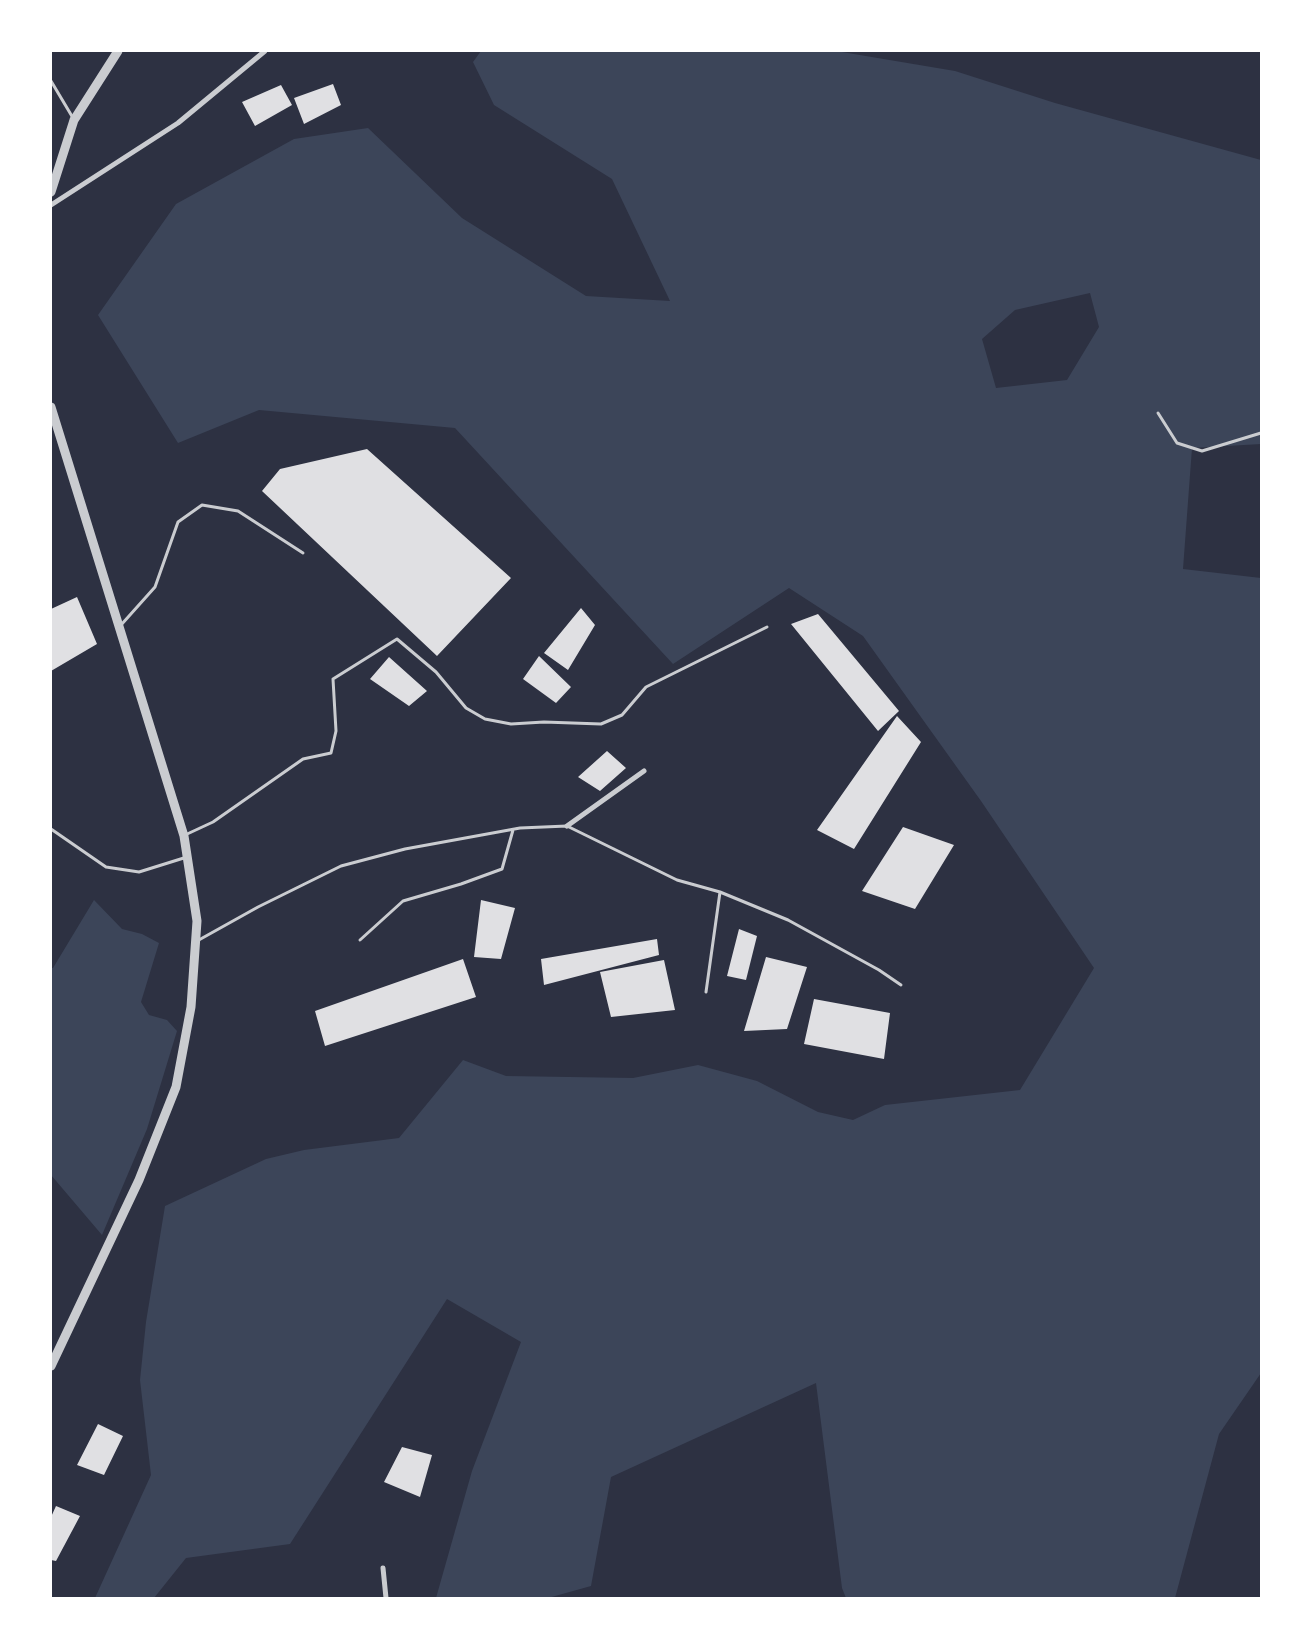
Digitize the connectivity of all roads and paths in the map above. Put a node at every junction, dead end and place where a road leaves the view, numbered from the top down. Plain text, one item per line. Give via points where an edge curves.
1 (118, 51) edge
2 (265, 51) edge
3 (51, 81) edge
4 (74, 120) junction
5 (51, 192) edge
6 (51, 205) edge
7 (51, 407) edge
8 (1158, 413) dead end
9 (1261, 433) edge
10 (302, 553) dead end
11 (119, 627) junction
12 (766, 627) dead end
13 (644, 771) dead end
14 (567, 826) junction
15 (51, 829) edge
16 (513, 830) junction
17 (184, 836) junction
18 (187, 857) junction
19 (720, 892) junction
20 (360, 940) dead end
21 (196, 941) junction
22 (901, 985) dead end
23 (706, 992) dead end
24 (51, 1366) edge
25 (383, 1568) dead end
26 (386, 1598) edge

1 - 4 street
2 - 6 street via 178,123
3 - 4 lane
4 - 5 street
7 - 11 street
8 - 9 lane via 1177,444 1202,451
10 - 11 lane via 238,511 202,505 178,522 155,587
11 - 17 street
12 - 17 lane via 646,687 622,715 601,724 511,724 485,719 466,708 436,672 397,639 334,678 336,731 330,753 304,759 213,822
13 - 14 street
14 - 16 lane
14 - 19 lane via 677,880
15 - 18 lane via 106,867 138,872
16 - 20 lane via 502,869 403,901
16 - 21 lane via 405,849 342,866
17 - 18 street
18 - 21 street via 198,921
19 - 22 lane via 788,920
19 - 23 lane
21 - 24 street via 191,1006 176,1087 139,1180
25 - 26 street

